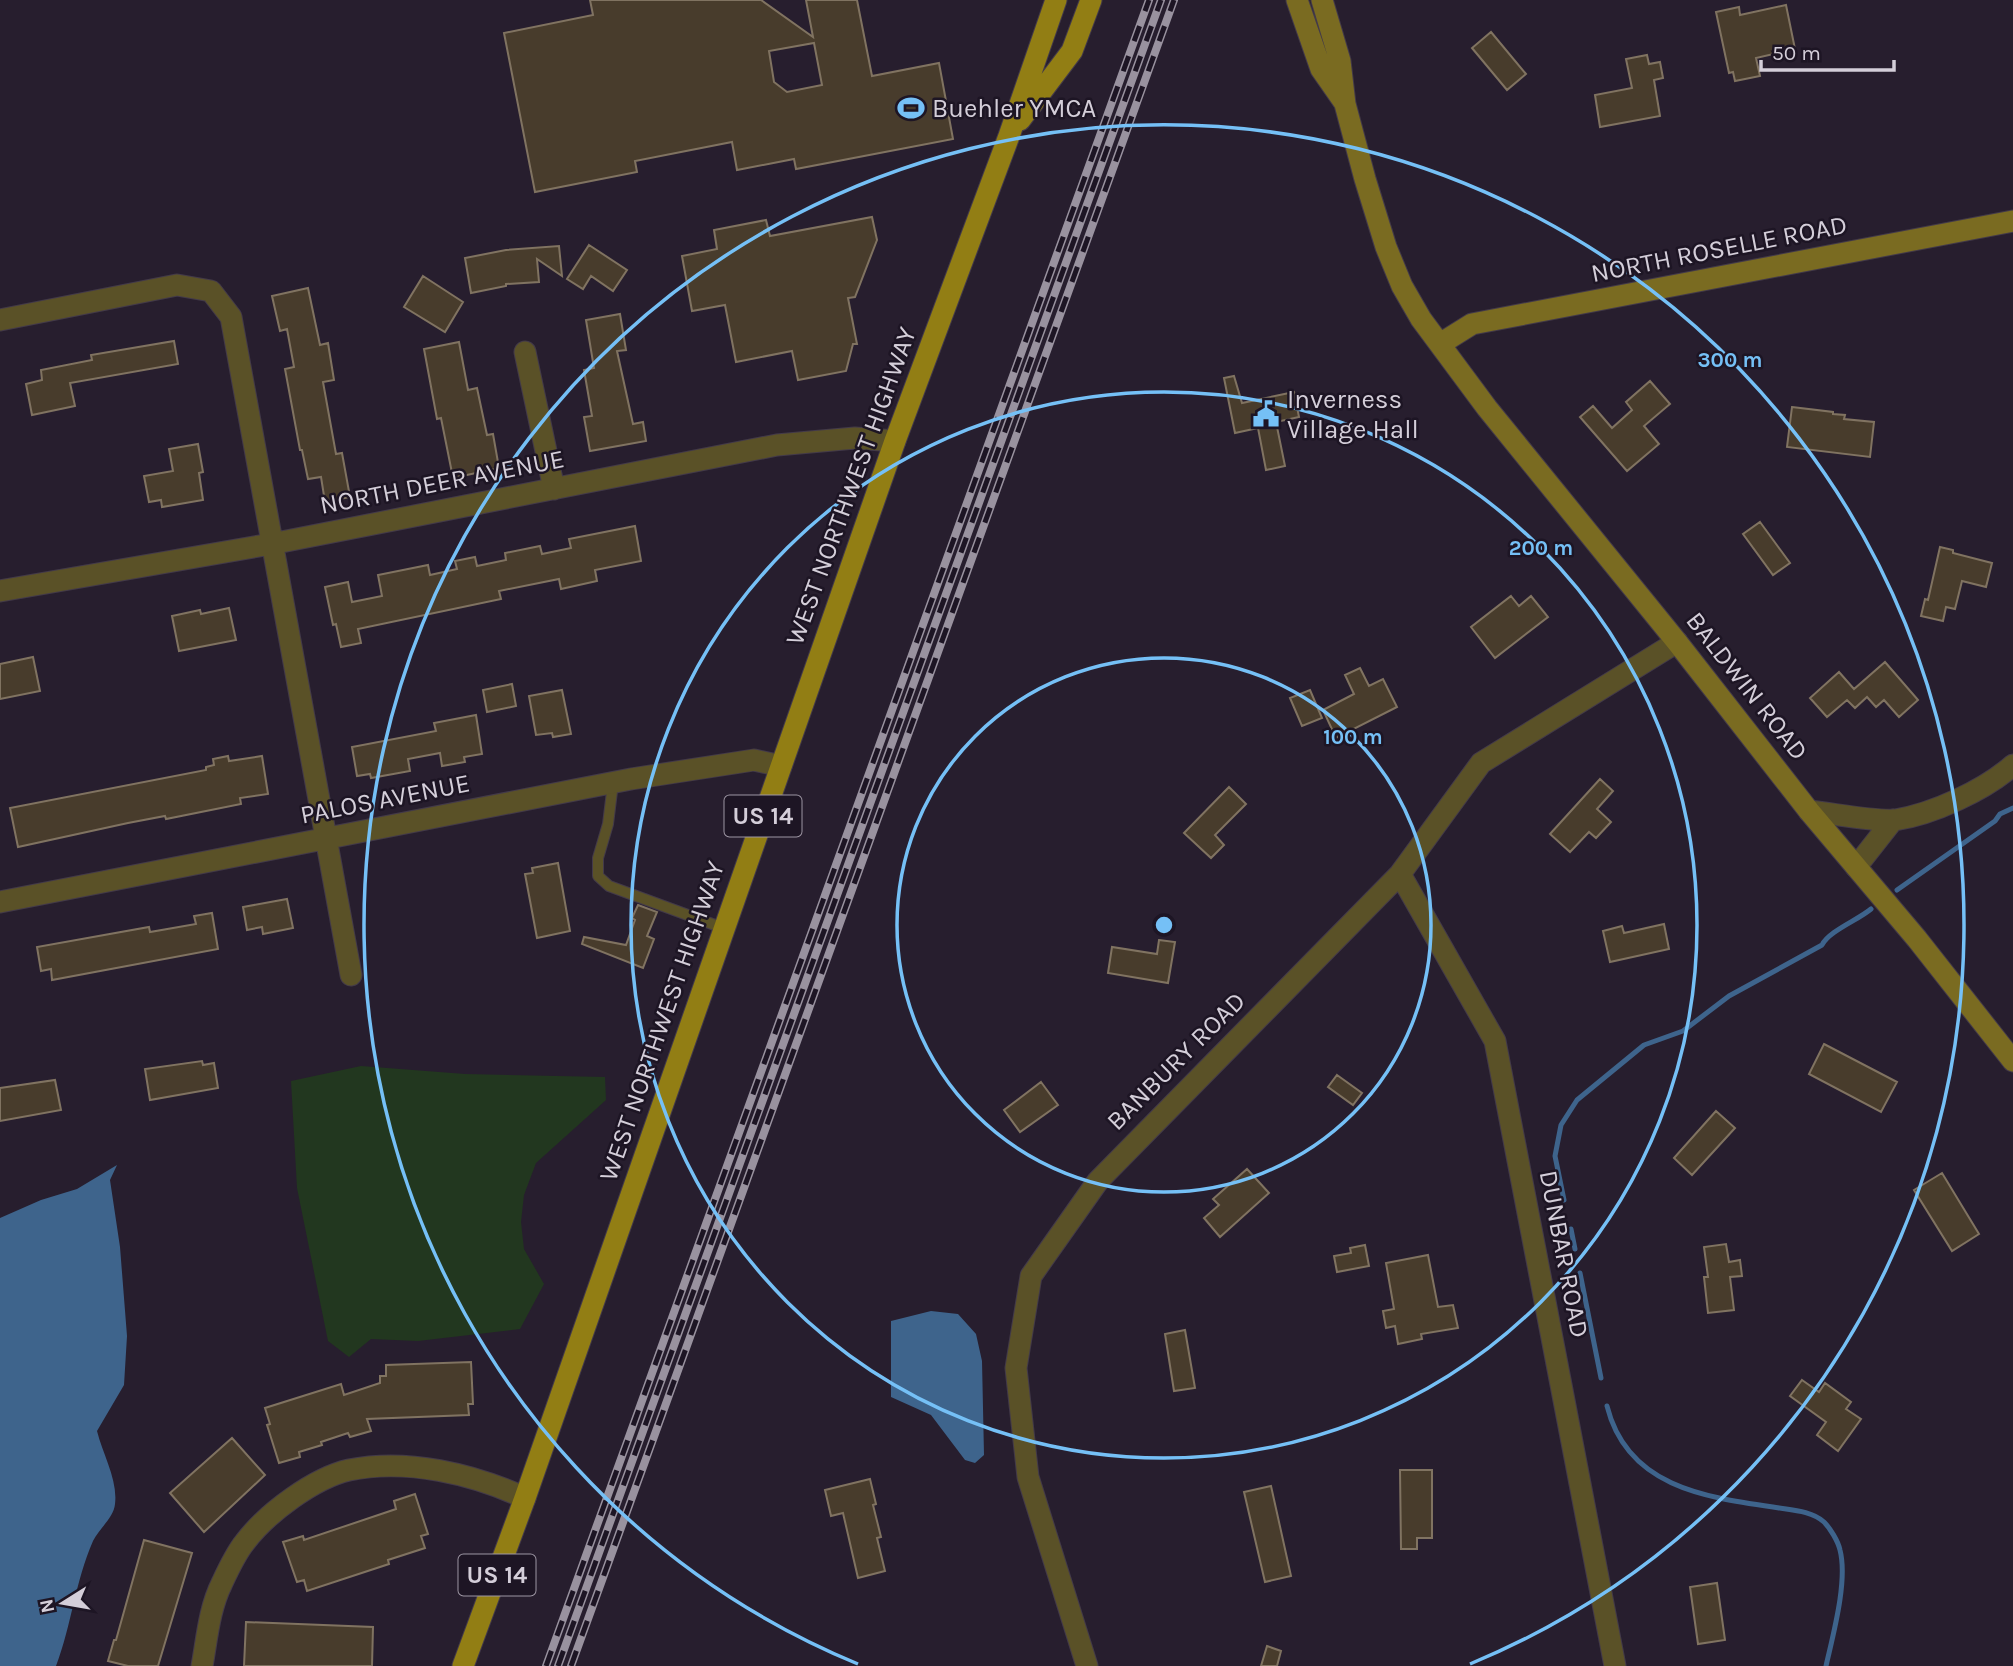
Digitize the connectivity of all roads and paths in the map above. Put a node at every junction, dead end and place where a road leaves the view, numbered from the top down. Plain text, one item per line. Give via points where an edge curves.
1 (1056, 0) edge
2 (1091, 0) edge
3 (1297, 0) edge
4 (1322, 0) edge
5 (1345, 104) junction
6 (1009, 136) junction
7 (2013, 221) edge
8 (0, 320) edge
9 (1440, 344) junction
10 (525, 352) dead end
11 (895, 441) junction
12 (554, 489) junction
13 (271, 544) junction
14 (0, 591) edge
15 (1677, 642) junction
16 (2013, 765) edge
17 (781, 766) junction
18 (613, 783) junction
19 (1808, 811) junction
20 (1893, 820) junction
21 (326, 840) junction
22 (1856, 867) junction
23 (1400, 874) junction
24 (0, 902) edge
25 (723, 928) junction
26 (351, 975) dead end
27 (2013, 1061) edge
28 (525, 1499) junction
29 (202, 1666) edge
30 (463, 1666) edge
31 (1087, 1666) edge
32 (1615, 1666) edge

1 - 6 main road, WEST NORTHWEST HIGHWAY / US 14
2 - 6 main road via 1072,51
3 - 5 main road via 1321,69
4 - 5 main road via 1340,61
5 - 9 main road, BALDWIN ROAD via 1386,247 1420,319
6 - 11 main road, WEST NORTHWEST HIGHWAY / US 14
7 - 9 main road, NORTH ROSELLE ROAD via 1472,324
8 - 13 street via 177,285 211,291 231,317
9 - 15 main road, BALDWIN ROAD
10 - 12 street
11 - 12 street, NORTH DEER AVENUE via 855,438 776,445
11 - 17 main road, WEST NORTHWEST HIGHWAY / US 14
12 - 13 street, NORTH DEER AVENUE
13 - 14 street, NORTH DEER AVENUE
13 - 21 street
15 - 19 main road, BALDWIN ROAD
15 - 23 street, BANBURY ROAD via 1481,764
16 - 20 street via 1994,782 1931,810
17 - 18 street, PALOS AVENUE via 754,760
17 - 25 main road, WEST NORTHWEST HIGHWAY / US 14
18 - 21 street, PALOS AVENUE
18 - 25 lane via 598,876 609,886
19 - 20 street
19 - 22 main road, BALDWIN ROAD
20 - 22 street
21 - 24 street, PALOS AVENUE
21 - 26 street
22 - 27 main road, BALDWIN ROAD
23 - 31 street, BANBURY ROAD via 1098,1181 1031,1276 1016,1368 1028,1477
23 - 32 street, DUNBAR ROAD via 1494,1041
25 - 28 main road, WEST NORTHWEST HIGHWAY / US 14
28 - 29 street via 503,1488 417,1468 375,1466 346,1471 307,1488 245,1542 221,1585
28 - 30 main road, WEST NORTHWEST HIGHWAY / US 14

